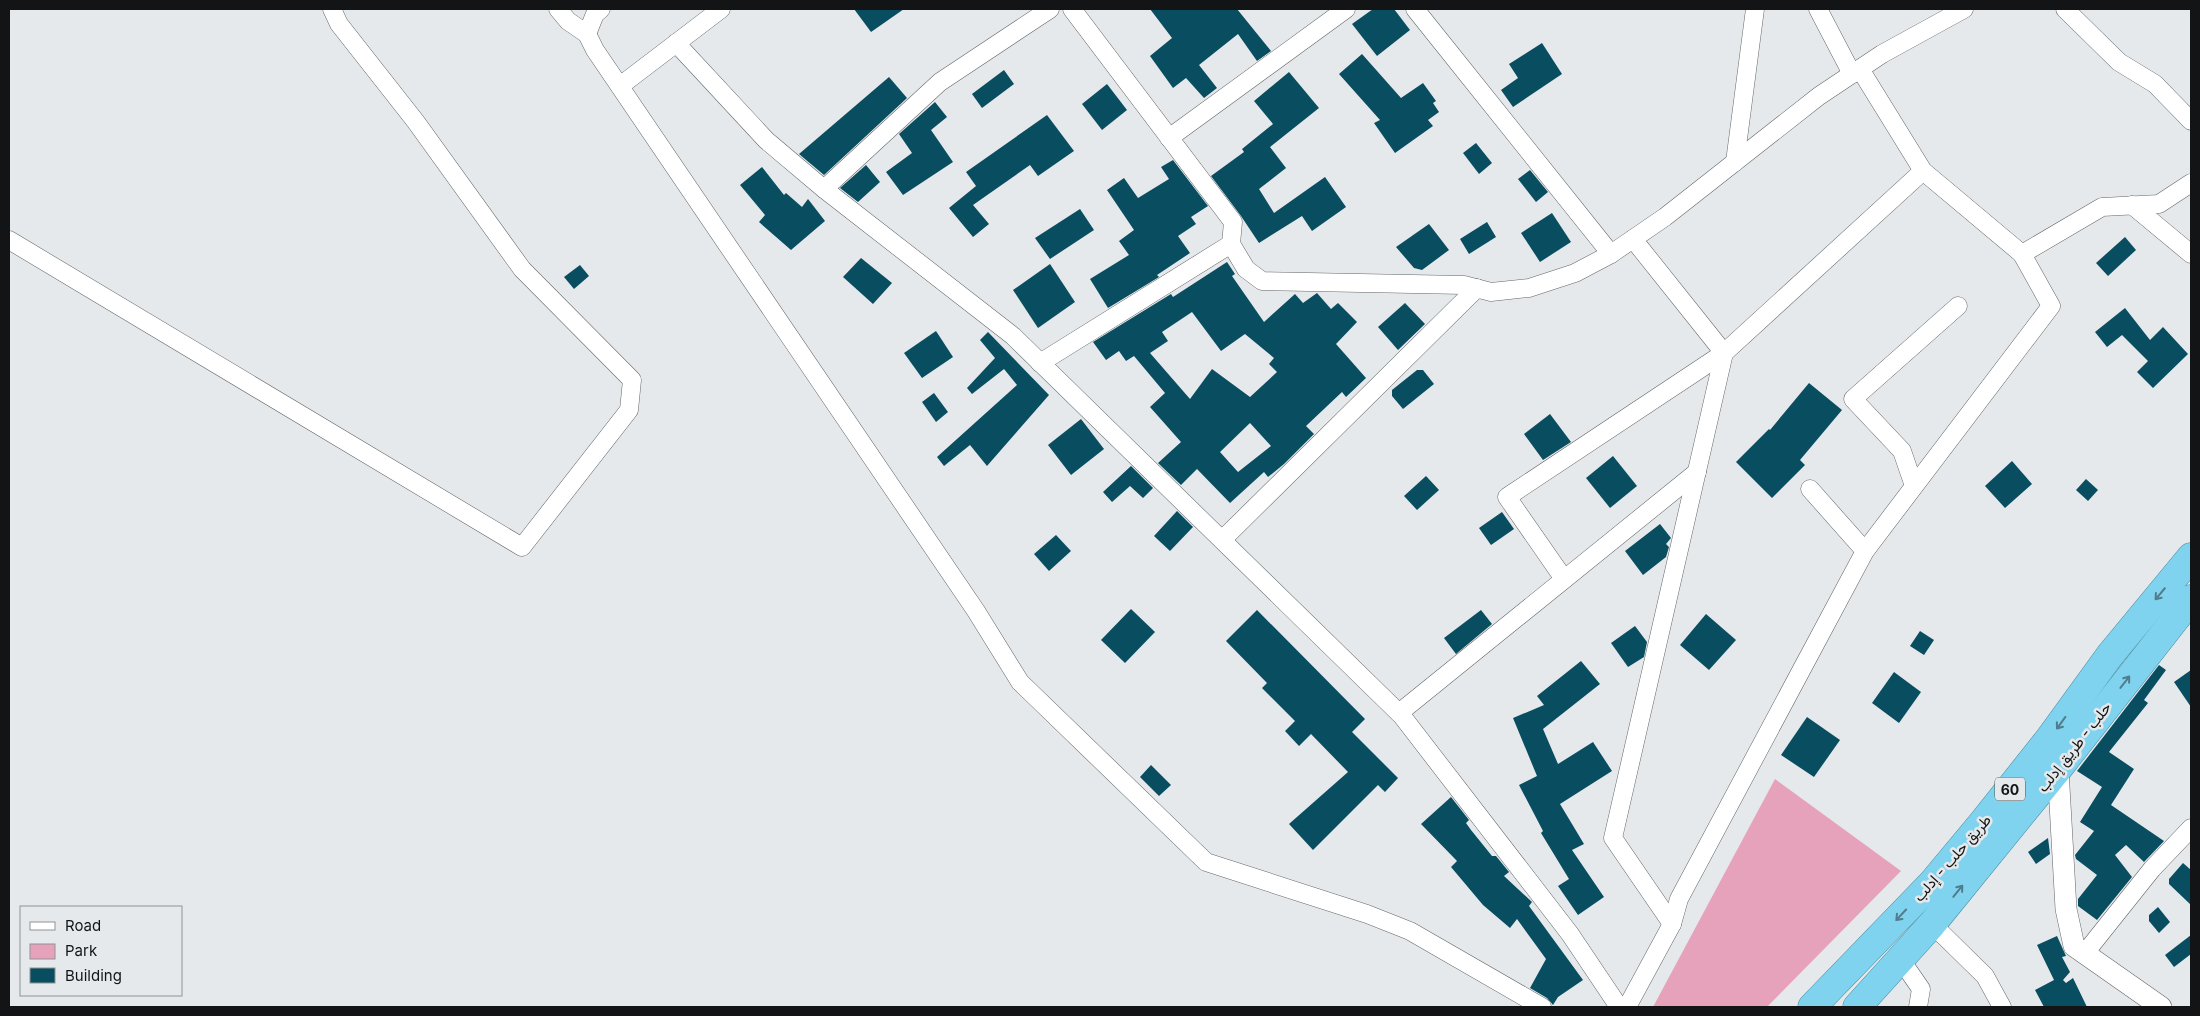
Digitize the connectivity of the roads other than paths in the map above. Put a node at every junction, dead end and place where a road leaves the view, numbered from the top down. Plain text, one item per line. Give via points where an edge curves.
1 (332, 9) edge
2 (558, 9) edge
3 (601, 9) edge
4 (721, 9) edge
5 (1050, 9) edge
6 (1072, 9) edge
7 (1346, 9) edge
8 (1415, 9) edge
9 (1755, 9) edge
10 (1818, 9) edge
11 (1964, 9) edge
12 (2065, 9) edge
13 (586, 34) junction
14 (676, 43) junction
15 (1856, 72) junction
16 (620, 86) junction
17 (2191, 121) edge
18 (1169, 138) junction
19 (1735, 162) junction
20 (1923, 172) junction
21 (2191, 183) edge
22 (824, 189) junction
23 (2132, 205) junction
24 (1632, 239) junction
25 (9, 240) edge
26 (1231, 244) junction
27 (1611, 254) junction
28 (2022, 254) junction
29 (2191, 254) edge
30 (1477, 288) junction
31 (1958, 306) dead end
32 (1724, 353) junction
33 (1040, 363) junction
34 (1697, 472) junction
35 (1914, 486) junction
36 (1810, 489) dead end
37 (1222, 540) junction
38 (1865, 551) junction
39 (2191, 557) edge
40 (1564, 579) junction
41 (2191, 600) edge
42 (1399, 713) junction
43 (2058, 769) junction
44 (2191, 828) edge
45 (1672, 924) junction
46 (1932, 924) junction
47 (2085, 954) junction
48 (1901, 960) junction
49 (1542, 1007) edge
50 (1619, 1007) edge
51 (1627, 1007) edge
52 (1812, 1007) edge
53 (1857, 1007) edge
54 (1918, 1007) edge
55 (2002, 1007) edge
56 (2161, 1007) edge

1 - 25 street via 339,24 416,122 522,268 632,380 629,410 522,547
2 - 13 street
3 - 13 street via 595,14
4 - 14 street
5 - 22 street via 940,82
6 - 18 street
7 - 18 street
8 - 27 street
9 - 19 street
10 - 15 street
11 - 15 street
12 - 17 street via 2119,62 2155,84
13 - 16 street
14 - 16 street
14 - 22 street via 766,140
15 - 19 street
15 - 20 street
16 - 49 street via 976,611 1020,682 1206,862 1367,914 1410,932
18 - 26 street via 1233,222
19 - 24 street
20 - 28 street
20 - 32 street
21 - 23 street via 2159,204
22 - 33 street via 1013,336
23 - 28 street via 2102,207
23 - 29 street
24 - 27 street
24 - 32 street
26 - 30 street via 1246,269 1262,281 1464,285
26 - 33 street
27 - 30 street via 1575,273 1529,288 1491,292
28 - 35 street via 2051,306
30 - 37 street
31 - 35 street via 1853,399 1902,451
32 - 34 street
32 - 40 street via 1507,497
33 - 37 street
34 - 40 street
34 - 45 street via 1613,838
35 - 38 street
36 - 38 street
37 - 42 street
38 - 45 street via 1678,899
39 -> 52 highway, طريق حلب - إدلب / 60 via 2110,654 1984,822 1932,882
40 - 42 street
43 -> 41 highway, حلب - طريق إدلب / 60
42 - 50 street via 1570,934
46 -> 43 highway, حلب - طريق إدلب / 60
43 - 47 street via 2066,909 2074,946
44 - 47 street via 2152,869
45 - 51 street
46 - 48 highway, حلب - طريق إدلب / 60
46 - 55 street via 1985,976
47 - 56 street
48 - 53 highway, حلب - طريق إدلب / 60
48 - 54 street via 1921,989

